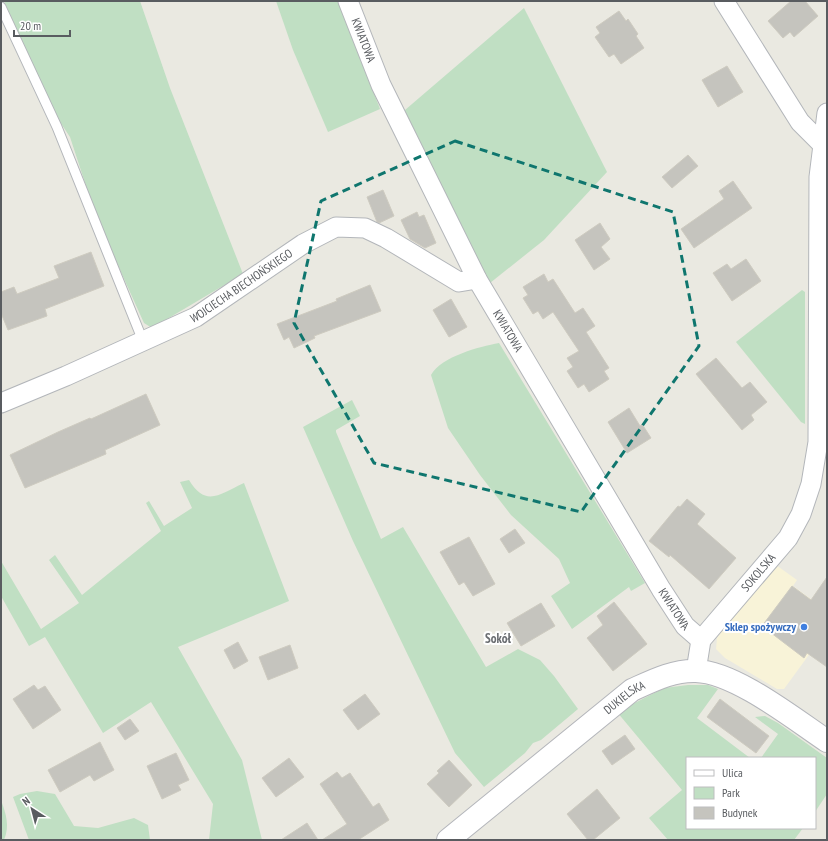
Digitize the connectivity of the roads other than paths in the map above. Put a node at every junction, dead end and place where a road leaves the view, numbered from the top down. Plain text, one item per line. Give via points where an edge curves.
1 (348, 1) edge
2 (724, 1) edge
3 (1, 7) edge
4 (827, 113) edge
5 (822, 144) junction
6 (477, 278) junction
7 (143, 341) junction
8 (1, 402) edge
9 (819, 483) edge
10 (701, 640) junction
11 (696, 671) junction
12 (827, 741) edge
13 (448, 840) edge

1 - 6 street, KWIATOWA via 381,85
2 - 5 street via 800,122
3 - 7 lane via 57,127
4 - 5 street, SOKOLSKA
5 - 9 street, SOKOLSKA via 819,176
6 - 7 street, WOJCIECHA BIECHOŃSKIEGO via 459,282 365,228 336,227 303,244 196,317
6 - 10 street, KWIATOWA via 661,589 685,626
7 - 8 street, WOJCIECHA BIECHOŃSKIEGO
9 - 10 street, SOKOLSKA via 789,536
10 - 11 street
11 - 12 main road, DUKIELSKA via 720,676 750,692
11 - 13 main road, DUKIELSKA via 666,675 632,690

